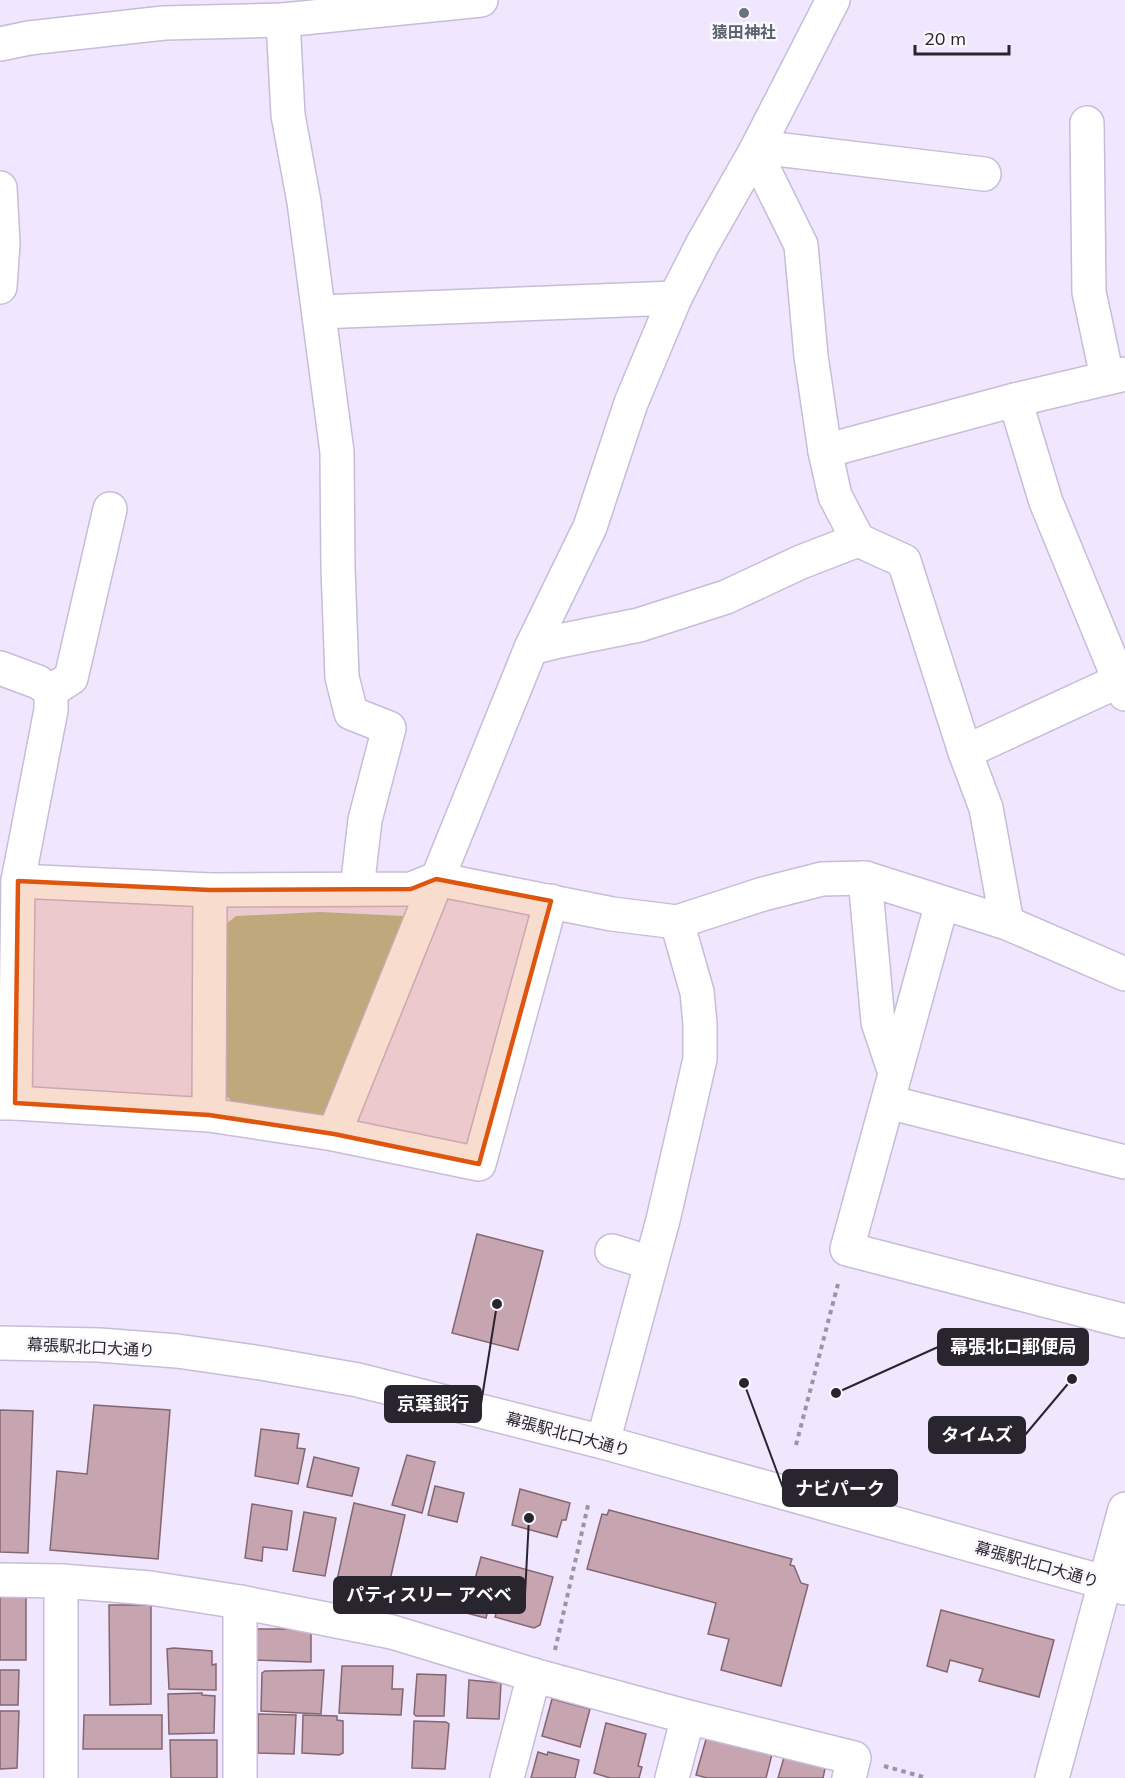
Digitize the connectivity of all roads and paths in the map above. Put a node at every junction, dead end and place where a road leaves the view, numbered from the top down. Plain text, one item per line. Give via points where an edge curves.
1 (481, 0) edge
2 (833, 0) edge
3 (157, 11) edge
4 (283, 20) junction
5 (0, 44) edge
6 (1087, 123) dead end
7 (757, 150) junction
8 (984, 174) dead end
9 (0, 188) edge
10 (0, 286) edge
11 (675, 298) junction
12 (319, 312) junction
13 (1116, 376) edge
14 (1015, 400) junction
15 (825, 451) junction
16 (110, 509) dead end
17 (858, 540) junction
18 (531, 648) junction
19 (0, 668) edge
20 (1123, 684) edge
21 (51, 691) junction
22 (965, 752) junction
23 (865, 878) junction
24 (436, 879) junction
25 (18, 881) junction
26 (357, 889) junction
27 (210, 890) junction
28 (551, 901) junction
29 (942, 903) junction
30 (677, 922) junction
31 (1007, 923) junction
32 (1125, 974) edge
33 (892, 1087) junction
34 (8, 1103) edge
35 (209, 1115) junction
36 (334, 1134) junction
37 (1125, 1162) edge
38 (848, 1249) junction
39 (612, 1251) dead end
40 (651, 1263) junction
41 (1125, 1321) edge
42 (0, 1343) edge
43 (603, 1442) junction
44 (796, 1445) dead end
45 (589, 1501) dead end
46 (1125, 1509) edge
47 (0, 1580) edge
48 (61, 1581) junction
49 (1115, 1585) edge
50 (240, 1602) junction
51 (541, 1677) junction
52 (688, 1717) junction
53 (852, 1768) edge
54 (61, 1778) edge
55 (240, 1778) edge
56 (507, 1778) edge
57 (672, 1778) edge
58 (927, 1778) edge
59 (1052, 1778) edge

1 - 4 street
2 - 7 street
3 - 4 street
3 - 5 street
4 - 12 street via 288,115
6 - 13 street via 1089,292
7 - 8 street
7 - 11 street
7 - 15 street via 801,245
9 - 10 street
11 - 12 street
11 - 18 street via 631,404 590,527
12 - 26 street via 337,452 342,677 351,713 389,728 365,820
13 - 14 street
14 - 15 street
14 - 20 street via 1046,502
15 - 17 street via 835,496
16 - 21 street via 71,678
17 - 18 street via 726,597 639,625
17 - 22 street via 904,561
18 - 24 street
19 - 21 street
20 - 22 street
21 - 25 street via 51,710
22 - 31 street via 986,808
23 - 29 street
23 - 30 street via 822,879
23 - 33 street via 878,1022
24 - 26 street via 411,889
24 - 28 street
24 - 36 street
25 - 27 street
25 - 34 street
26 - 27 street
27 - 35 street
28 - 30 street
28 - 36 street via 479,1164
29 - 31 street
29 - 33 street
30 - 40 street via 696,985 700,1050
31 - 32 street
33 - 37 street
33 - 38 street
34 - 35 street
35 - 36 street
38 - 41 street
38 - 44 path
39 - 40 street
40 - 43 street
42 - 43 street, 幕張駅北口大通り via 99,1344 261,1363 358,1380
43 - 49 street, 幕張駅北口大通り
45 - 51 path
46 - 49 street
47 - 48 street
48 - 50 street via 150,1588
48 - 54 street
49 - 59 street
50 - 51 street via 392,1632
50 - 55 street
51 - 52 street
51 - 56 street
52 - 53 street
52 - 57 street
53 - 58 path

